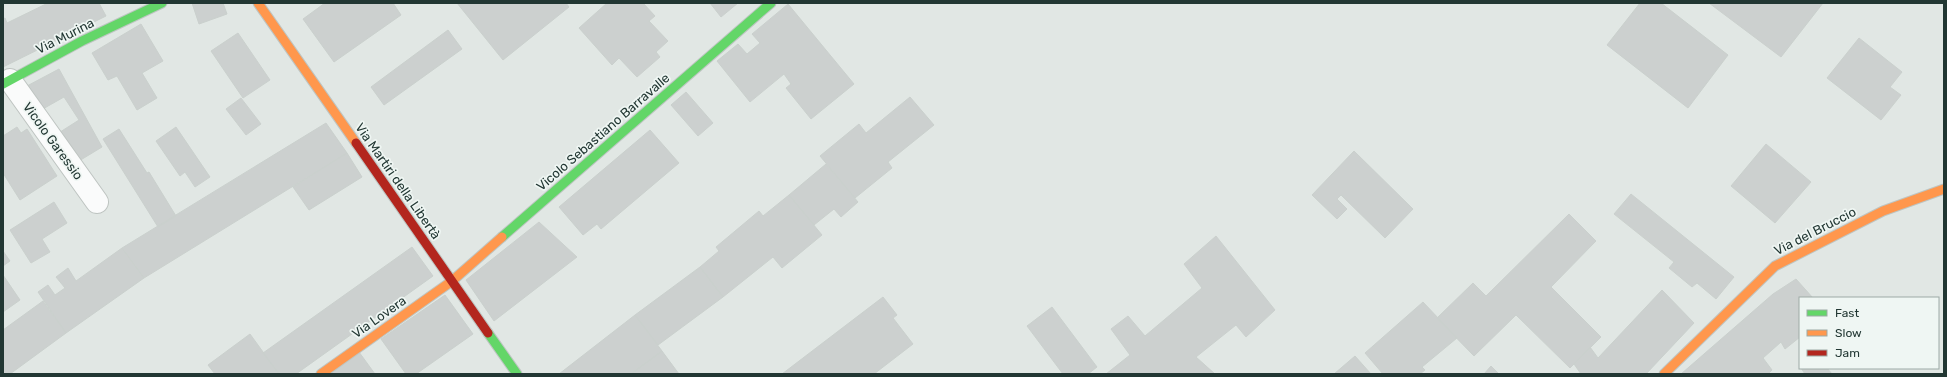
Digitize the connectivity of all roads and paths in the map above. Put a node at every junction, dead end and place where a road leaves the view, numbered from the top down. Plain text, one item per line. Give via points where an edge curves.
1 (162, 3) edge
2 (258, 3) edge
3 (771, 3) edge
4 (6, 82) edge
5 (1944, 189) edge
6 (97, 202) dead end
7 (452, 281) junction
8 (321, 374) edge
9 (517, 374) edge
10 (1664, 374) edge

1 - 4 street, Via Murina via 82,41
2 - 7 street, Via Martiri della Libertà
3 - 7 street, Vicolo Sebastiano Barravalle
4 - 6 street, Vicolo Garessio
5 - 10 street, Via del Bruccio via 1883,211 1776,266
7 - 8 street, Via Lovera
7 - 9 street, Via Martiri della Libertà

